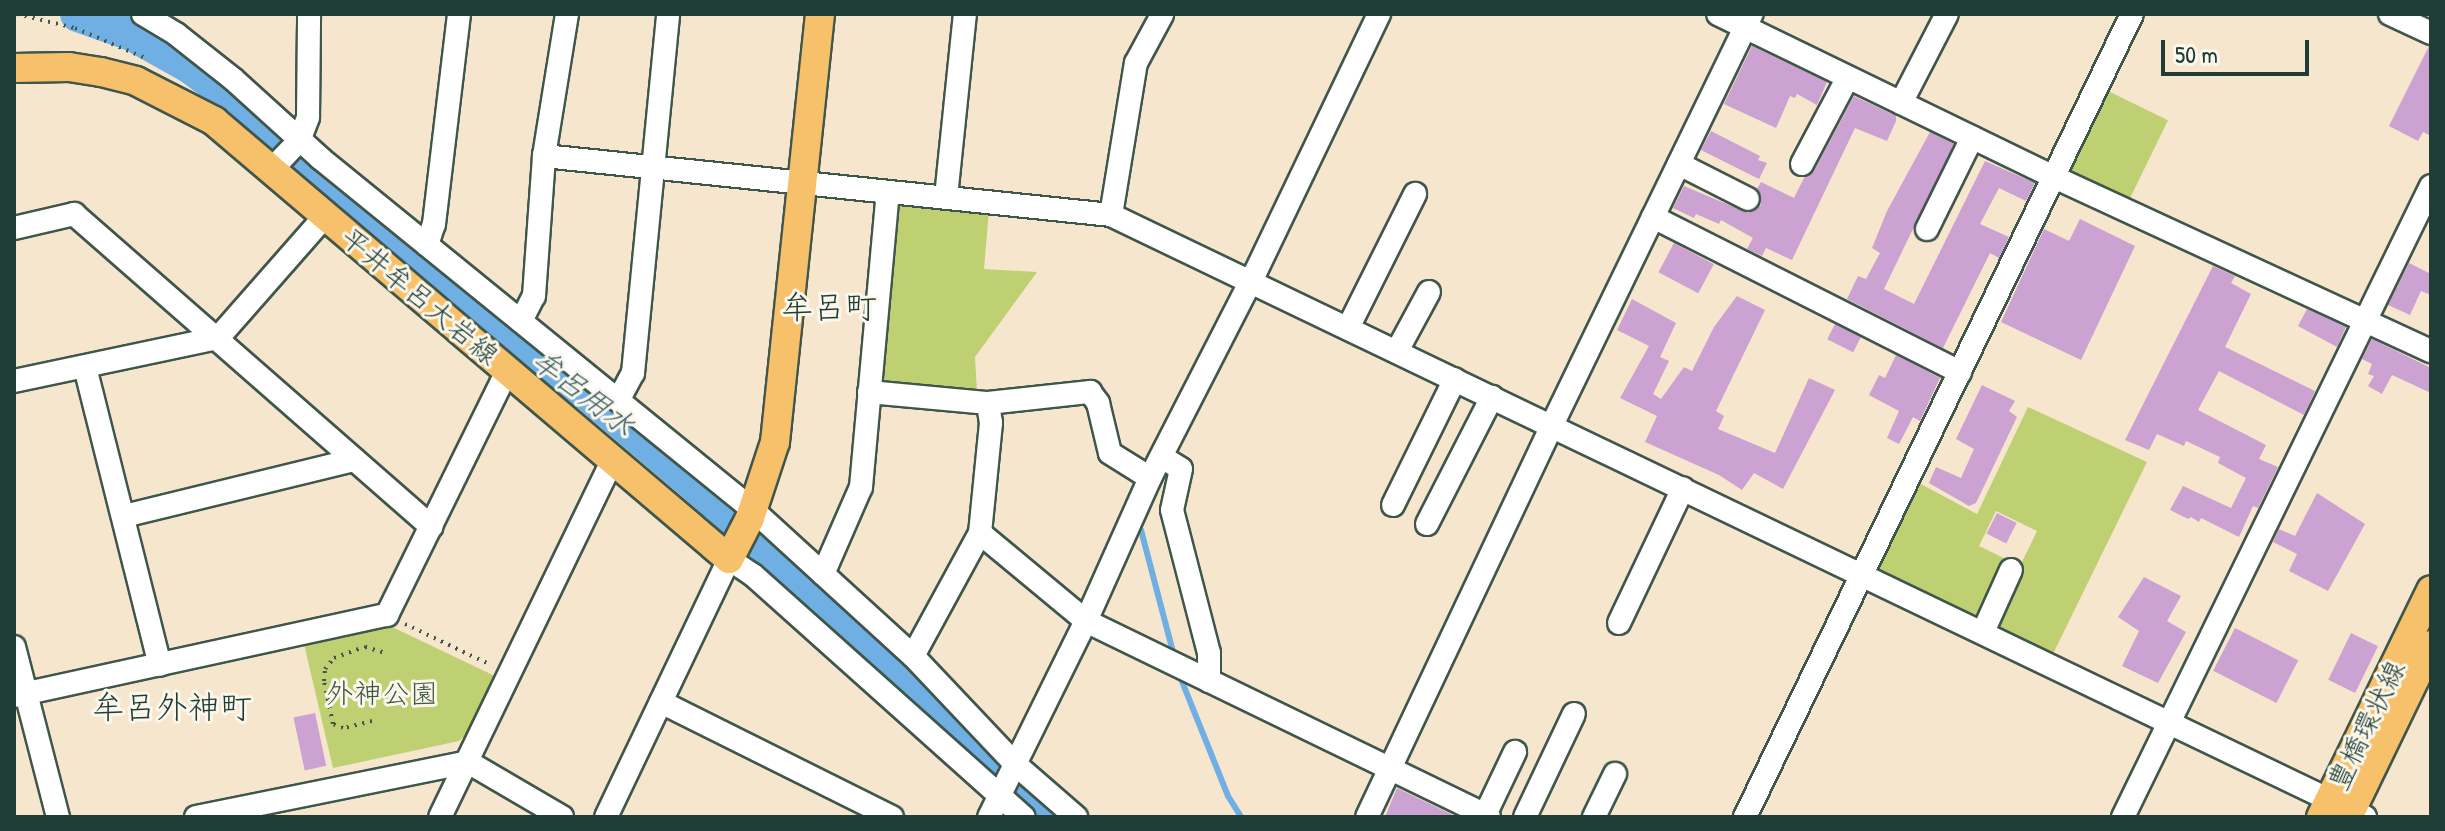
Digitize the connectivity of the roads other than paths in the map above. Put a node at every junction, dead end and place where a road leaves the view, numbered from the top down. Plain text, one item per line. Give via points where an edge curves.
1 (143, 14) edge
2 (309, 14) edge
3 (459, 14) edge
4 (567, 14) edge
5 (668, 14) edge
6 (820, 14) edge
7 (965, 14) edge
8 (1160, 14) edge
9 (1379, 14) edge
10 (1718, 14) edge
11 (1947, 14) edge
12 (2132, 14) edge
13 (2390, 14) edge
14 (1749, 21) edge
15 (177, 24) edge
16 (2431, 33) edge
17 (14, 68) edge
18 (1848, 77) junction
19 (1901, 103) junction
20 (1972, 138) junction
21 (288, 153) junction
22 (544, 156) junction
23 (1679, 164) junction
24 (1802, 164) dead end
25 (653, 169) junction
26 (2054, 177) junction
27 (802, 183) junction
28 (2431, 186) edge
29 (888, 192) junction
30 (1415, 194) dead end
31 (946, 197) junction
32 (1748, 199) dead end
33 (1111, 215) junction
34 (325, 216) junction
35 (1653, 217) junction
36 (14, 228) edge
37 (1927, 229) dead end
38 (427, 245) junction
39 (1251, 281) junction
40 (1429, 292) dead end
41 (2366, 320) junction
42 (521, 321) junction
43 (1348, 328) junction
44 (218, 338) junction
45 (1397, 351) junction
46 (2431, 351) edge
47 (85, 367) junction
48 (508, 369) junction
49 (1960, 372) junction
50 (1455, 379) junction
51 (14, 381) edge
52 (869, 392) junction
53 (1492, 397) junction
54 (619, 399) junction
55 (988, 403) junction
56 (1552, 425) junction
57 (1162, 457) junction
58 (613, 459) junction
59 (354, 460) junction
60 (1150, 478) junction
61 (1683, 488) junction
62 (1393, 505) dead end
63 (752, 514) junction
64 (124, 516) junction
65 (1427, 524) dead end
66 (431, 527) junction
67 (980, 533) junction
68 (732, 552) junction
69 (2011, 570) dead end
70 (823, 574) junction
71 (1863, 574) junction
72 (2431, 590) edge
73 (1086, 621) junction
74 (1619, 623) dead end
75 (1983, 632) junction
76 (2431, 645) edge
77 (14, 647) edge
78 (913, 656) junction
79 (160, 665) junction
80 (1209, 681) junction
81 (20, 695) edge
82 (661, 702) junction
83 (1574, 714) dead end
84 (2169, 721) junction
85 (1515, 752) dead end
86 (468, 762) junction
87 (1390, 770) junction
88 (1615, 774) dead end
89 (1007, 779) junction
90 (2343, 812) edge
91 (1487, 816) edge
92 (58, 817) edge
93 (196, 817) edge
94 (440, 817) edge
95 (562, 817) edge
96 (606, 817) edge
97 (892, 817) edge
98 (989, 817) edge
99 (1024, 817) edge
100 (1076, 817) edge
101 (1367, 817) edge
102 (1525, 817) edge
103 (1594, 817) edge
104 (1745, 817) edge
105 (2123, 817) edge

1 - 15 street
2 - 21 street via 310,99 305,131
3 - 38 street via 434,224
4 - 22 street
5 - 25 street
6 - 27 main road
7 - 31 street
8 - 33 street via 1136,63
9 - 39 street
10 - 14 street
11 - 19 street
12 - 26 street
13 - 16 street
14 - 18 street
14 - 23 street
15 - 21 street via 233,79
17 - 21 main road, 平井牟呂大岩線 via 69,67 136,81
18 - 19 street
18 - 24 street
19 - 20 street
20 - 26 street
20 - 37 street
21 - 34 main road, 平井牟呂大岩線
21 - 38 street
22 - 25 street
22 - 42 street via 534,296
23 - 32 street
23 - 35 street
25 - 27 street
25 - 54 street via 633,373
26 - 41 street
26 - 49 street
27 - 29 street
27 - 63 main road via 775,442
28 - 41 street
29 - 31 street
29 - 52 street
30 - 43 street
31 - 33 street
33 - 39 street
34 - 44 street
34 - 48 main road, 平井牟呂大岩線
35 - 49 street
35 - 56 street
36 - 44 street via 74,214
38 - 42 street
39 - 43 street
39 - 57 street
40 - 45 street
41 - 46 street
41 - 84 street
42 - 54 street
43 - 45 street
44 - 47 street
44 - 59 street
45 - 50 street
47 - 51 street
47 - 64 street
48 - 58 main road, 平井牟呂大岩線
48 - 66 street
49 - 71 street
50 - 53 street
50 - 62 street
52 - 55 street
52 - 70 street via 861,487
53 - 56 street
53 - 65 street
54 - 63 street
55 - 60 street via 1090,392 1098,403 1110,453
55 - 67 street via 991,423
56 - 61 street
56 - 87 street
57 - 60 street
57 - 80 street via 1181,469 1172,510 1209,653
58 - 68 main road, 平井牟呂大岩線
58 - 86 street
59 - 64 street
59 - 66 street
60 - 73 street
61 - 71 street
61 - 74 street
63 - 68 main road
63 - 70 street
64 - 79 street
66 - 79 street via 387,615
67 - 73 street
67 - 78 street
68 - 82 street
68 - 89 street via 753,575
69 - 75 street
70 - 78 street
71 - 75 street
71 - 104 street
72 - 90 main road, 豊橋環状線
73 - 80 street
73 - 89 street
75 - 84 street
76 - 90 main road, 豊橋環状線
77 - 81 street
78 - 89 street
79 - 81 street
80 - 87 street
81 - 92 street
82 - 96 street
82 - 97 street
83 - 102 street
84 - 90 street
84 - 105 street
85 - 91 street
86 - 93 street
86 - 94 street
86 - 95 street
87 - 91 street
87 - 101 street
88 - 103 street
89 - 98 street
89 - 99 street
89 - 100 street

